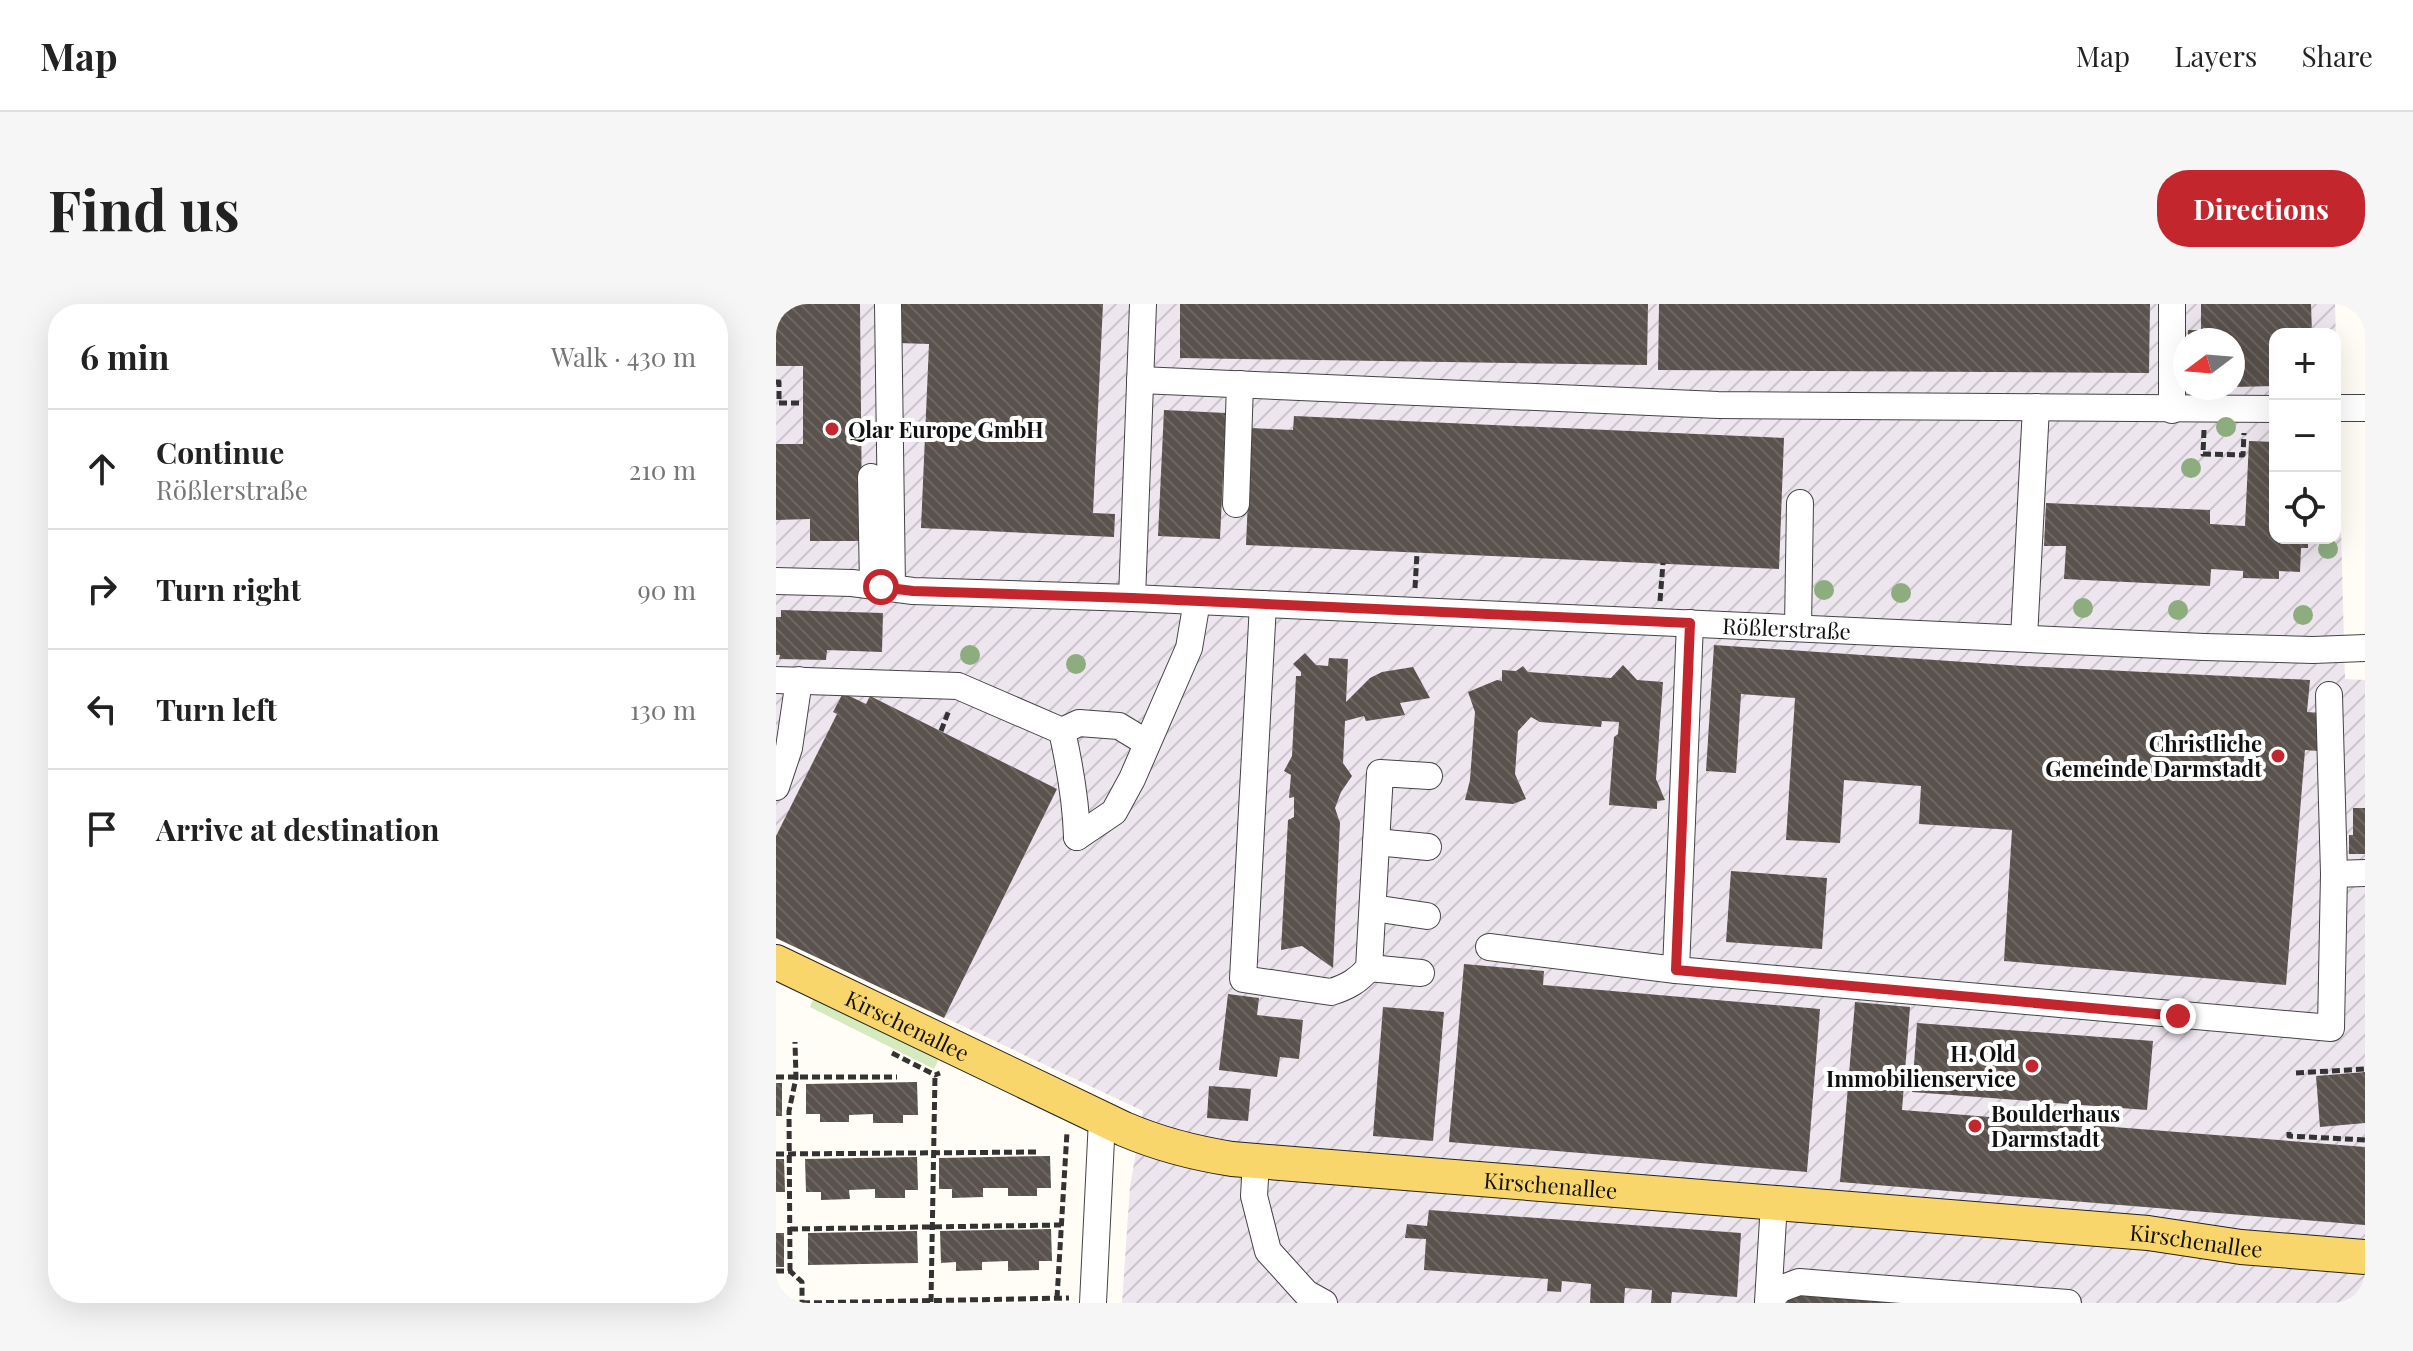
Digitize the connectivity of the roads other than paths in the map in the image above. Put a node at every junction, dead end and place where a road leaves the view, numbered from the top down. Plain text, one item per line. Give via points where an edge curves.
1 (888, 304) edge
2 (1143, 304) edge
3 (2172, 304) edge
4 (1140, 380) junction
5 (1240, 384) junction
6 (2036, 407) junction
7 (2341, 408) edge
8 (2365, 408) edge
9 (2269, 409) edge
10 (2172, 410) junction
11 (871, 477) dead end
12 (1800, 503) dead end
13 (1236, 504) dead end
14 (776, 581) edge
15 (883, 587) junction
16 (1132, 598) junction
17 (1197, 601) junction
18 (1263, 604) junction
19 (1690, 623) junction
20 (1798, 627) junction
21 (2024, 638) junction
22 (2365, 648) edge
23 (787, 680) edge
24 (2329, 695) dead end
25 (1062, 731) junction
26 (1147, 743) junction
27 (1429, 776) dead end
28 (776, 787) edge
29 (1376, 842) junction
30 (1428, 847) dead end
31 (2365, 873) edge
32 (2334, 874) junction
33 (1373, 908) junction
34 (1427, 916) dead end
35 (1489, 947) dead end
36 (776, 962) edge
37 (1369, 968) junction
38 (1676, 970) junction
39 (1421, 973) dead end
40 (1102, 1119) junction
41 (1256, 1161) junction
42 (1774, 1203) junction
43 (2365, 1257) edge
44 (1093, 1300) edge
45 (1768, 1302) edge
46 (1324, 1303) edge
47 (2068, 1303) edge

1 - 15 street
2 - 4 street
3 - 10 street
4 - 5 street
4 - 16 street
5 - 6 street via 1718,405
5 - 13 street
6 - 10 street
6 - 21 street
7 - 8 street
9 - 10 street
11 - 15 street
12 - 20 street
14 - 15 street, Rößlerstraße
15 - 16 street, Rößlerstraße
16 - 17 street, Rößlerstraße
17 - 18 street, Rößlerstraße
17 - 26 street via 1189,648
18 - 19 street, Rößlerstraße
18 - 37 street via 1243,979 1331,992 1360,979
19 - 20 street, Rößlerstraße
19 - 38 street
20 - 21 street, Rößlerstraße
21 - 22 street, Rößlerstraße
23 - 25 street via 958,686
23 - 28 street via 789,748
24 - 32 street
25 - 26 street via 1079,723 1119,726
25 - 26 street via 1077,837 1114,812
27 - 29 street via 1380,773
29 - 30 street
29 - 33 street
31 - 32 street
32 - 38 street via 2331,1028
33 - 34 street
33 - 37 street
35 - 38 street
36 - 40 main road, Kirschenallee
37 - 39 street
40 - 41 main road, Kirschenallee via 1186,1151
40 - 44 street
41 - 42 main road, Kirschenallee
41 - 46 street via 1254,1196 1268,1251 1306,1293
42 - 43 main road, Kirschenallee via 2148,1233
42 - 45 street
45 - 47 street via 1780,1289 1799,1282

